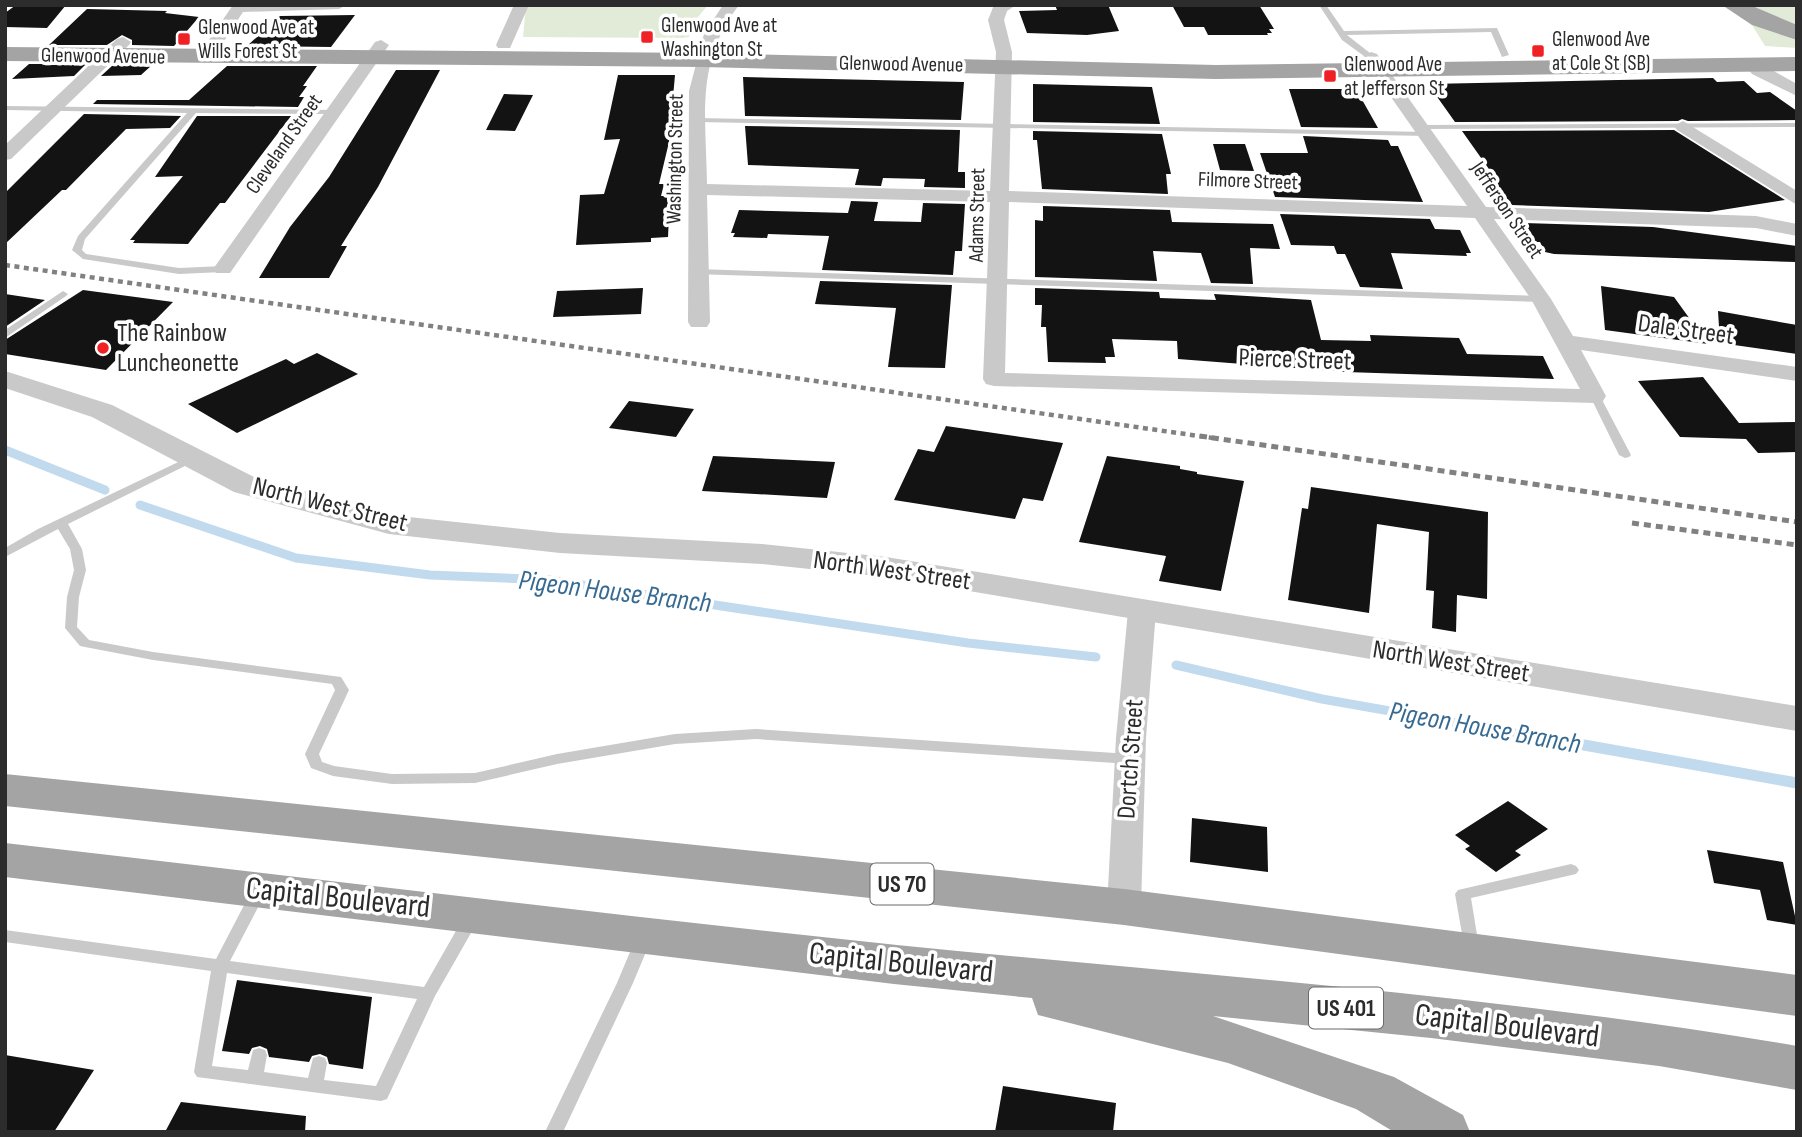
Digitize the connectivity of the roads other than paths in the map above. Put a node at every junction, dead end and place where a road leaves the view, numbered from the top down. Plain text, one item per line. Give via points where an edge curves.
1 (339, 5) edge
2 (522, 5) edge
3 (732, 5) edge
4 (1009, 5) edge
5 (1322, 5) edge
6 (1716, 5) edge
7 (1733, 5) edge
8 (240, 6) edge
9 (1342, 33) junction
10 (1797, 33) edge
11 (5, 38) edge
12 (504, 45) junction
13 (116, 49) junction
14 (208, 51) junction
15 (376, 52) junction
16 (705, 53) junction
17 (1751, 53) junction
18 (5, 54) edge
19 (1797, 54) edge
20 (1506, 55) junction
21 (1003, 59) junction
22 (1376, 63) junction
23 (1797, 64) edge
24 (1797, 89) edge
25 (5, 108) edge
26 (56, 108) junction
27 (194, 110) junction
28 (334, 112) junction
29 (698, 120) junction
30 (1683, 125) junction
31 (1797, 125) edge
32 (1001, 126) junction
33 (1425, 131) junction
34 (5, 155) edge
35 (698, 189) junction
36 (1000, 196) junction
37 (1797, 199) edge
38 (1482, 212) junction
39 (1797, 230) edge
40 (223, 269) joint
41 (696, 272) junction
42 (998, 281) junction
43 (63, 294) dead end
44 (1541, 299) junction
45 (699, 322) dead end
46 (5, 335) edge
47 (1567, 342) junction
48 (1797, 374) edge
49 (5, 379) edge
50 (994, 379) joint
51 (1595, 396) junction
52 (1625, 455) dead end
53 (193, 458) junction
54 (61, 523) junction
55 (5, 553) edge
56 (1142, 611) junction
57 (1797, 719) edge
58 (1130, 759) junction
59 (5, 790) edge
60 (5, 860) edge
61 (1571, 870) dead end
62 (260, 888) junction
63 (1124, 907) junction
64 (474, 914) junction
65 (646, 933) junction
66 (5, 936) edge
67 (1471, 951) junction
68 (894, 964) junction
69 (220, 967) junction
70 (428, 994) junction
71 (1797, 996) edge
72 (258, 1055) dead end
73 (319, 1063) dead end
74 (1797, 1068) edge
75 (255, 1078) junction
76 (315, 1086) junction
77 (554, 1132) edge
78 (1443, 1132) edge

1 - 8 street
2 - 12 street
3 - 16 street, Washington Street
4 - 21 street, Adams Street via 1000,8 996,20
5 - 9 lane
6 - 17 main road
7 - 10 main road
7 - 17 main road
8 - 14 street
9 - 20 lane via 1494,30
9 - 22 lane
11 - 13 main road, Glenwood Avenue
12 - 15 main road, Glenwood Avenue
12 - 16 main road, Glenwood Avenue
13 - 14 main road, Glenwood Avenue
13 - 18 main road, Glenwood Avenue
13 - 26 street
14 - 15 main road, Glenwood Avenue
15 - 16 main road, Glenwood Avenue
15 - 28 street, Cleveland Street
16 - 21 main road, Glenwood Avenue
16 - 29 street, Washington Street via 697,91
17 - 19 main road, Glenwood Avenue
17 - 20 main road, Glenwood Avenue
17 - 22 main road, Glenwood Avenue
17 - 23 main road, Glenwood Avenue
17 - 24 street via 1758,71
20 - 22 main road, Glenwood Avenue
21 - 22 main road, Glenwood Avenue via 1216,72
21 - 32 street, Adams Street
22 - 33 street, Jefferson Street
25 - 26 lane
26 - 27 lane
26 - 34 street
27 - 28 lane
27 - 40 lane via 81,238 77,250 83,256 179,271
28 - 40 street, Cleveland Street
29 - 32 lane
29 - 35 street, Washington Street
30 - 31 lane
30 - 33 lane
30 - 37 street
32 - 33 lane
32 - 36 street, Adams Street
33 - 38 street, Jefferson Street
35 - 36 street, Filmore Street
35 - 41 street, Washington Street
36 - 38 street, Filmore Street
36 - 42 street, Adams Street
38 - 39 street, Filmore Street via 1756,222
38 - 44 street, Jefferson Street
41 - 42 lane
41 - 45 street, Washington Street
42 - 44 lane
42 - 50 street, Adams Street
43 - 46 lane
44 - 47 street, Jefferson Street
47 - 48 street, Dale Street
47 - 51 street, Jefferson Street
49 - 53 street, North West Street via 102,411
50 - 51 street, Pierce Street
51 - 52 lane
53 - 54 lane
53 - 56 street, North West Street via 245,485 389,524 886,567
54 - 55 lane
54 - 58 lane via 76,549 80,570 71,628 85,643 336,680 342,690 312,754 316,765 333,771 391,779 475,778 675,738 756,734
56 - 57 street, North West Street
56 - 58 street, Dortch Street
58 - 63 street, Dortch Street
59 - 63 main road, US 70
60 - 62 main road, Capital Boulevard
61 - 67 lane via 1463,894
62 - 64 main road, Capital Boulevard
62 - 69 lane
63 - 67 main road, US 70
64 - 65 main road, Capital Boulevard
64 - 70 lane
65 - 68 main road, Capital Boulevard
65 - 77 lane
66 - 69 lane
67 - 71 main road, US 70
68 - 74 main road, Capital Boulevard / US 401 via 1431,1017 1658,1044
68 - 78 main road via 1232,1042 1375,1093
69 - 70 lane via 273,979
69 - 75 lane via 203,1072
70 - 76 lane via 382,1094
72 - 75 lane
73 - 76 lane
75 - 76 lane

